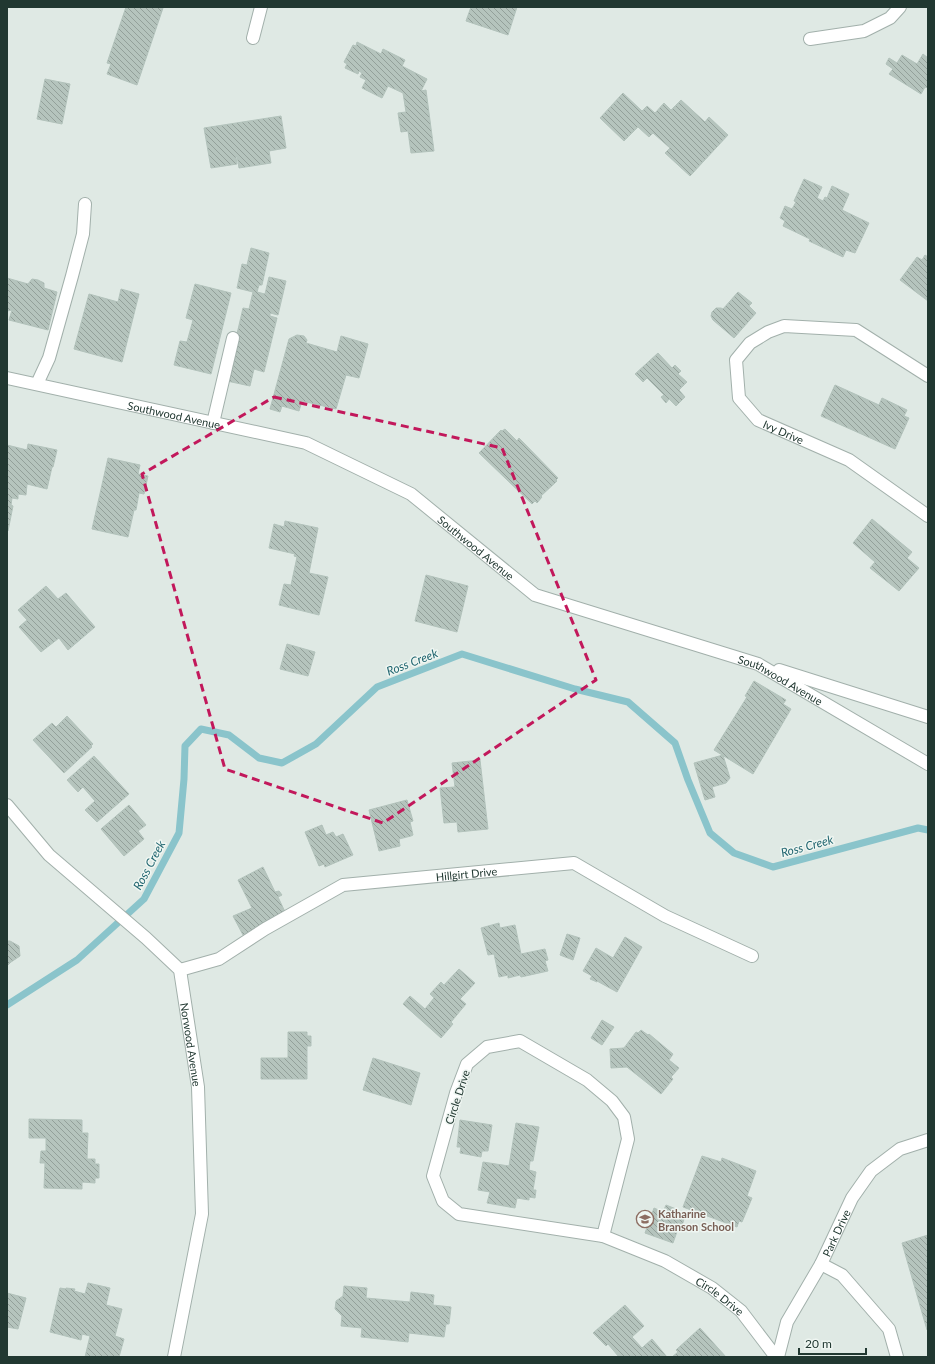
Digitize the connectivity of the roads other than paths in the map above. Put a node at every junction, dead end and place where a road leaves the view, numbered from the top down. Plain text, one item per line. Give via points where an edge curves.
1 (260, 7) edge
2 (900, 7) edge
3 (253, 38) dead end
4 (810, 39) dead end
5 (85, 204) dead end
6 (233, 338) dead end
7 (928, 376) edge
8 (7, 378) edge
9 (38, 384) junction
10 (213, 423) junction
11 (928, 516) edge
12 (758, 664) junction
13 (928, 717) edge
14 (928, 764) edge
15 (7, 805) edge
16 (752, 956) dead end
17 (180, 970) junction
18 (928, 1140) edge
19 (603, 1236) junction
20 (821, 1264) junction
21 (174, 1357) edge
22 (777, 1357) edge
23 (897, 1357) edge

1 - 3 street
2 - 4 street via 890,18 864,31
5 - 9 street via 83,234 49,358
6 - 10 street
7 - 11 street, Ivy Drive via 856,330 784,326 750,343 736,360 739,398 758,420 849,460
8 - 9 street, Southwood Avenue
9 - 10 street, Southwood Avenue
10 - 12 street, Southwood Avenue via 306,443 411,494 535,595
12 - 13 street
12 - 14 street, Southwood Avenue
15 - 17 street via 49,856
16 - 17 street, Hillgirt Drive via 665,916 574,864 343,885 265,929 219,959
17 - 21 street, Norwood Avenue via 198,1087 202,1214
18 - 20 street, Park Drive via 900,1149 871,1171 852,1198
19 - 19 street, Circle Drive via 628,1139 624,1117 612,1101 587,1080 520,1041 487,1047 468,1064 456,1093 434,1176 443,1201 459,1214
19 - 22 street, Circle Drive via 665,1261 712,1288 741,1311
20 - 22 street, Park Drive via 787,1322
20 - 23 street via 842,1275 889,1329

